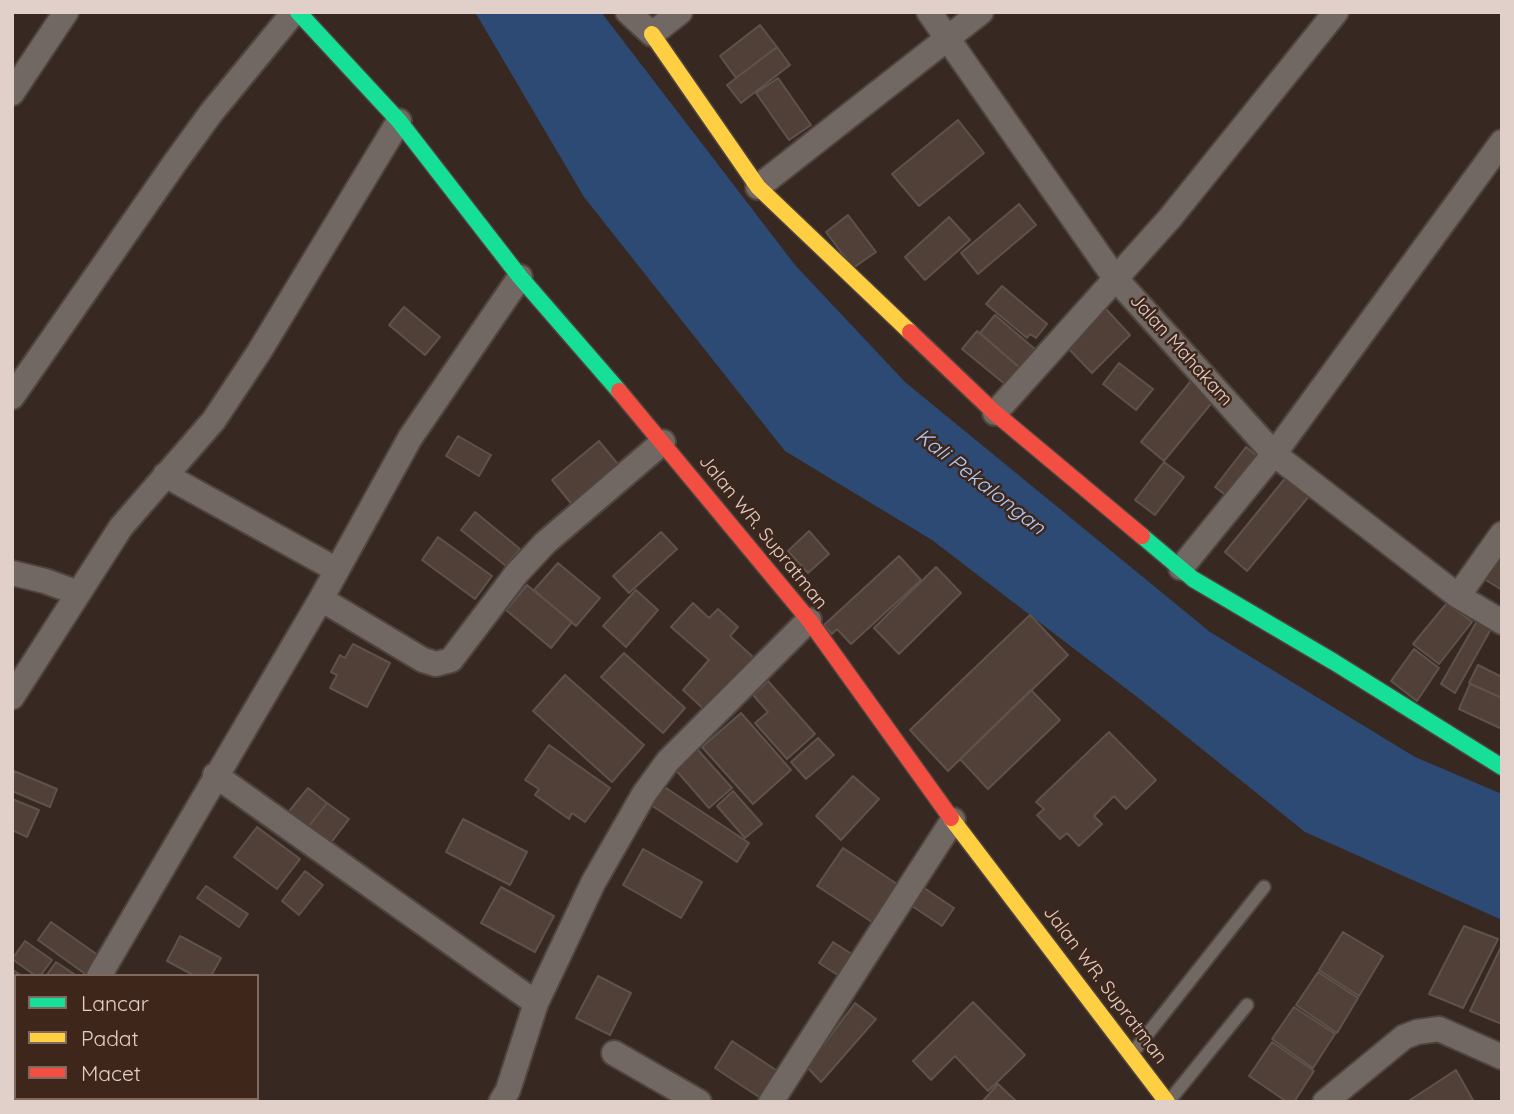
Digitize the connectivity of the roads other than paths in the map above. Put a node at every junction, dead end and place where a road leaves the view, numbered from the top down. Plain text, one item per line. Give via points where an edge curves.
1 (66, 12) edge
2 (296, 12) edge
3 (628, 12) edge
4 (680, 12) edge
5 (929, 12) edge
6 (981, 12) edge
7 (1336, 12) edge
8 (652, 34) junction
9 (948, 38) junction
10 (12, 93) edge
11 (399, 121) junction
12 (1502, 142) edge
13 (758, 187) junction
14 (520, 277) junction
15 (1115, 278) junction
16 (12, 397) edge
17 (995, 413) junction
18 (663, 442) junction
19 (1274, 454) junction
20 (166, 475) junction
21 (1502, 534) edge
22 (1181, 568) junction
23 (337, 570) junction
24 (12, 573) edge
25 (78, 593) junction
26 (1458, 596) junction
27 (321, 599) junction
28 (809, 620) junction
29 (1502, 622) edge
30 (12, 697) edge
31 (1502, 767) edge
32 (215, 775) junction
33 (953, 820) junction
34 (1264, 887) dead end
35 (100, 974) edge
36 (536, 1003) junction
37 (1247, 1005) dead end
38 (614, 1053) dead end
39 (1131, 1054) junction
40 (1502, 1057) edge
41 (501, 1102) edge
42 (699, 1102) edge
43 (771, 1102) edge
44 (1168, 1102) edge
45 (1325, 1102) edge

1 - 10 street
2 - 11 street, Jalan WR. Supratman
2 - 16 street via 188,144
3 - 8 street
4 - 8 street
5 - 9 street, Jalan Mahakam
6 - 9 street
7 - 15 street via 1170,218
8 - 13 street
9 - 13 street
9 - 15 street, Jalan Mahakam
11 - 14 street, Jalan WR. Supratman
11 - 20 street via 252,363 214,419
12 - 19 street
13 - 17 street
14 - 18 street, Jalan WR. Supratman
14 - 23 street via 410,438
15 - 17 street
15 - 19 street, Jalan Mahakam
17 - 22 street
18 - 27 street via 545,543 451,660 436,664 423,660
18 - 28 street, Jalan WR. Supratman
19 - 22 street
19 - 26 street, Jalan Mahakam
20 - 23 street
20 - 25 street via 121,527
21 - 26 street
22 - 31 street
23 - 27 street
24 - 25 street
25 - 30 street
26 - 29 street, Jalan Mahakam
27 - 32 street
28 - 33 street, Jalan WR. Supratman
28 - 36 street via 668,761 644,794 593,883
32 - 35 street
32 - 36 street
33 - 39 street, Jalan WR. Supratman
33 - 43 street
34 - 39 lane
36 - 41 street
37 - 44 lane
38 - 42 street
39 - 44 street, Jalan WR. Supratman
40 - 45 street via 1439,1029 1418,1032 1404,1037

